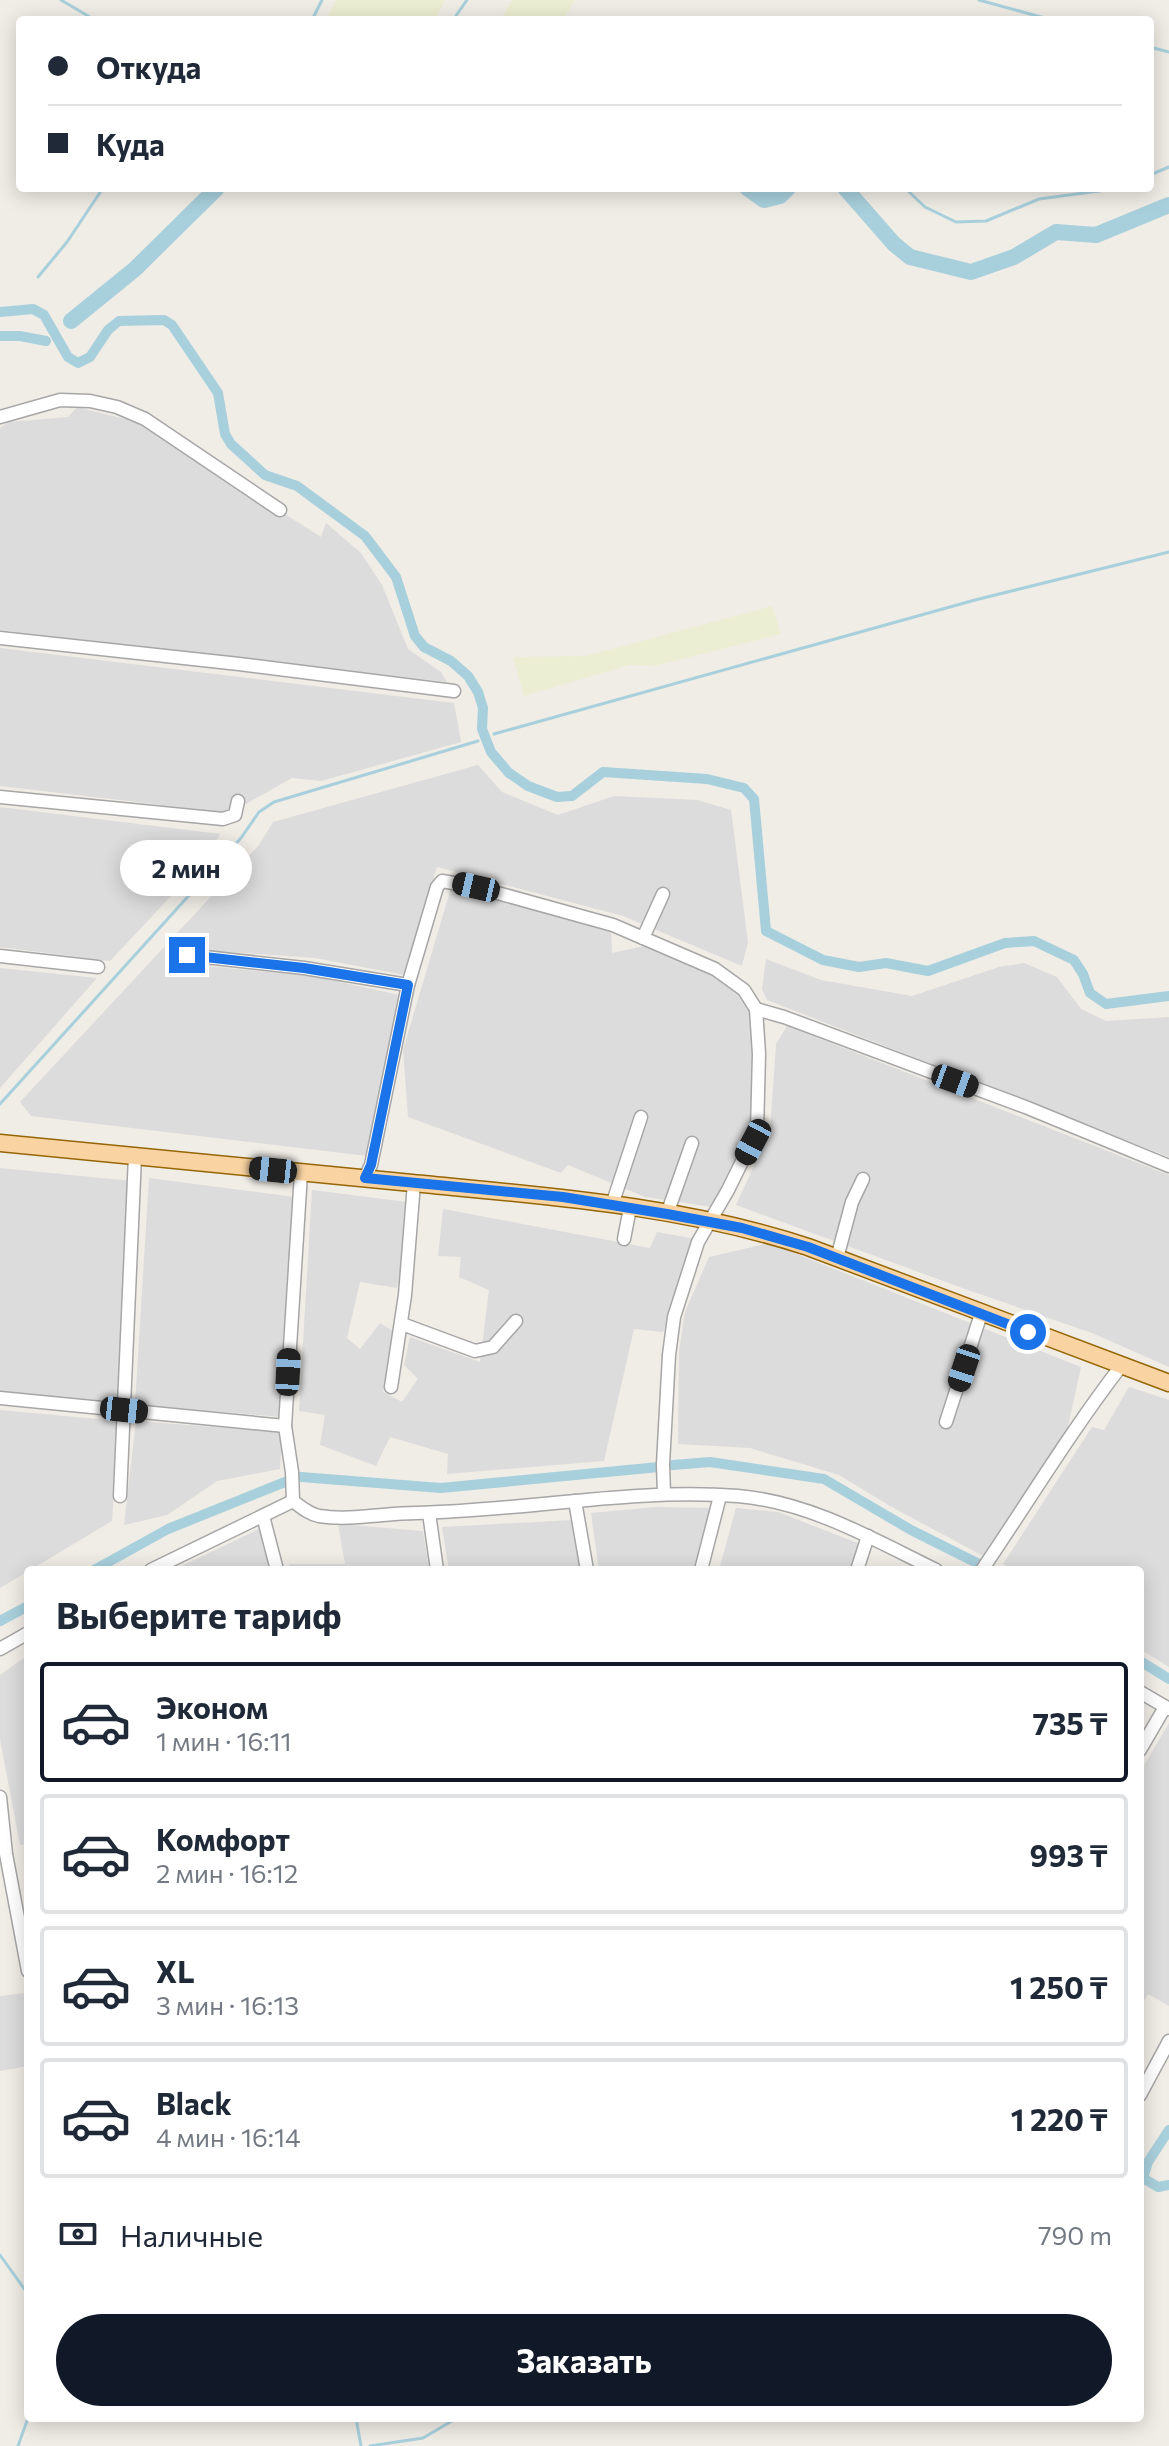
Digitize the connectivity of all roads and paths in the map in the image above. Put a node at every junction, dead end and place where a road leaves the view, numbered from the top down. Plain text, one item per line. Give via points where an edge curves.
1 (0, 417) edge
2 (280, 510) dead end
3 (0, 638) edge
4 (454, 691) dead end
5 (0, 797) edge
6 (238, 801) dead end
7 (663, 894) dead end
8 (643, 938) junction
9 (187, 955) dead end
10 (0, 956) edge
11 (98, 967) dead end
12 (408, 985) junction
13 (756, 1009) junction
14 (641, 1117) dead end
15 (0, 1143) edge
16 (692, 1143) dead end
17 (135, 1156) junction
18 (1169, 1166) edge
19 (301, 1173) junction
20 (365, 1178) junction
21 (863, 1179) dead end
22 (414, 1183) junction
23 (612, 1205) junction
24 (630, 1208) junction
25 (667, 1214) junction
26 (709, 1221) junction
27 (624, 1239) dead end
28 (837, 1258) junction
29 (981, 1314) junction
30 (516, 1321) dead end
31 (402, 1324) junction
32 (1121, 1366) junction
33 (1169, 1383) edge
34 (391, 1387) dead end
35 (0, 1398) edge
36 (124, 1410) junction
37 (946, 1422) dead end
38 (285, 1426) junction
39 (664, 1494) junction
40 (120, 1496) dead end
41 (720, 1496) junction
42 (293, 1501) junction
43 (575, 1501) junction
44 (429, 1513) junction
45 (263, 1516) junction
46 (868, 1536) junction
47 (986, 1565) edge
48 (159, 1566) edge
49 (276, 1566) edge
50 (436, 1566) edge
51 (586, 1566) edge
52 (702, 1566) edge
53 (858, 1566) edge
54 (928, 1566) edge
55 (24, 1635) edge
56 (0, 1649) edge
57 (1144, 1694) edge
58 (1167, 1708) edge
59 (1144, 1744) edge
60 (0, 1797) edge
61 (24, 1950) edge
62 (1169, 2041) edge
63 (1144, 2088) edge

1 - 2 street via 60,400 117,407 154,425
3 - 4 street
5 - 6 street via 223,819 235,815
7 - 8 street
8 - 12 street via 613,925 444,880 437,887
8 - 13 street via 715,969 744,990
9 - 12 street
10 - 11 street
12 - 20 street
13 - 18 street
13 - 26 street via 757,1131
14 - 23 street
15 - 17 main road
16 - 25 street
17 - 19 main road
17 - 36 street
19 - 20 main road
19 - 38 street
20 - 22 main road
21 - 28 street
22 - 23 main road
22 - 31 street
23 - 24 main road
24 - 25 main road
24 - 27 street
25 - 26 main road
26 - 28 main road
26 - 39 street via 691,1258 670,1336
28 - 29 main road
29 - 32 main road
29 - 37 street
30 - 31 street via 493,1347 475,1351
31 - 34 street
32 - 33 main road
32 - 47 street
35 - 36 street
36 - 38 street
36 - 40 street
38 - 42 street
39 - 41 street
39 - 43 street
41 - 46 street via 797,1508
41 - 52 street
42 - 44 street via 319,1516
42 - 45 street
43 - 44 street
43 - 51 street
44 - 50 street
45 - 48 street
45 - 49 street
46 - 53 street
46 - 54 street
55 - 56 street
57 - 58 street
58 - 59 street
60 - 61 street
62 - 63 street

